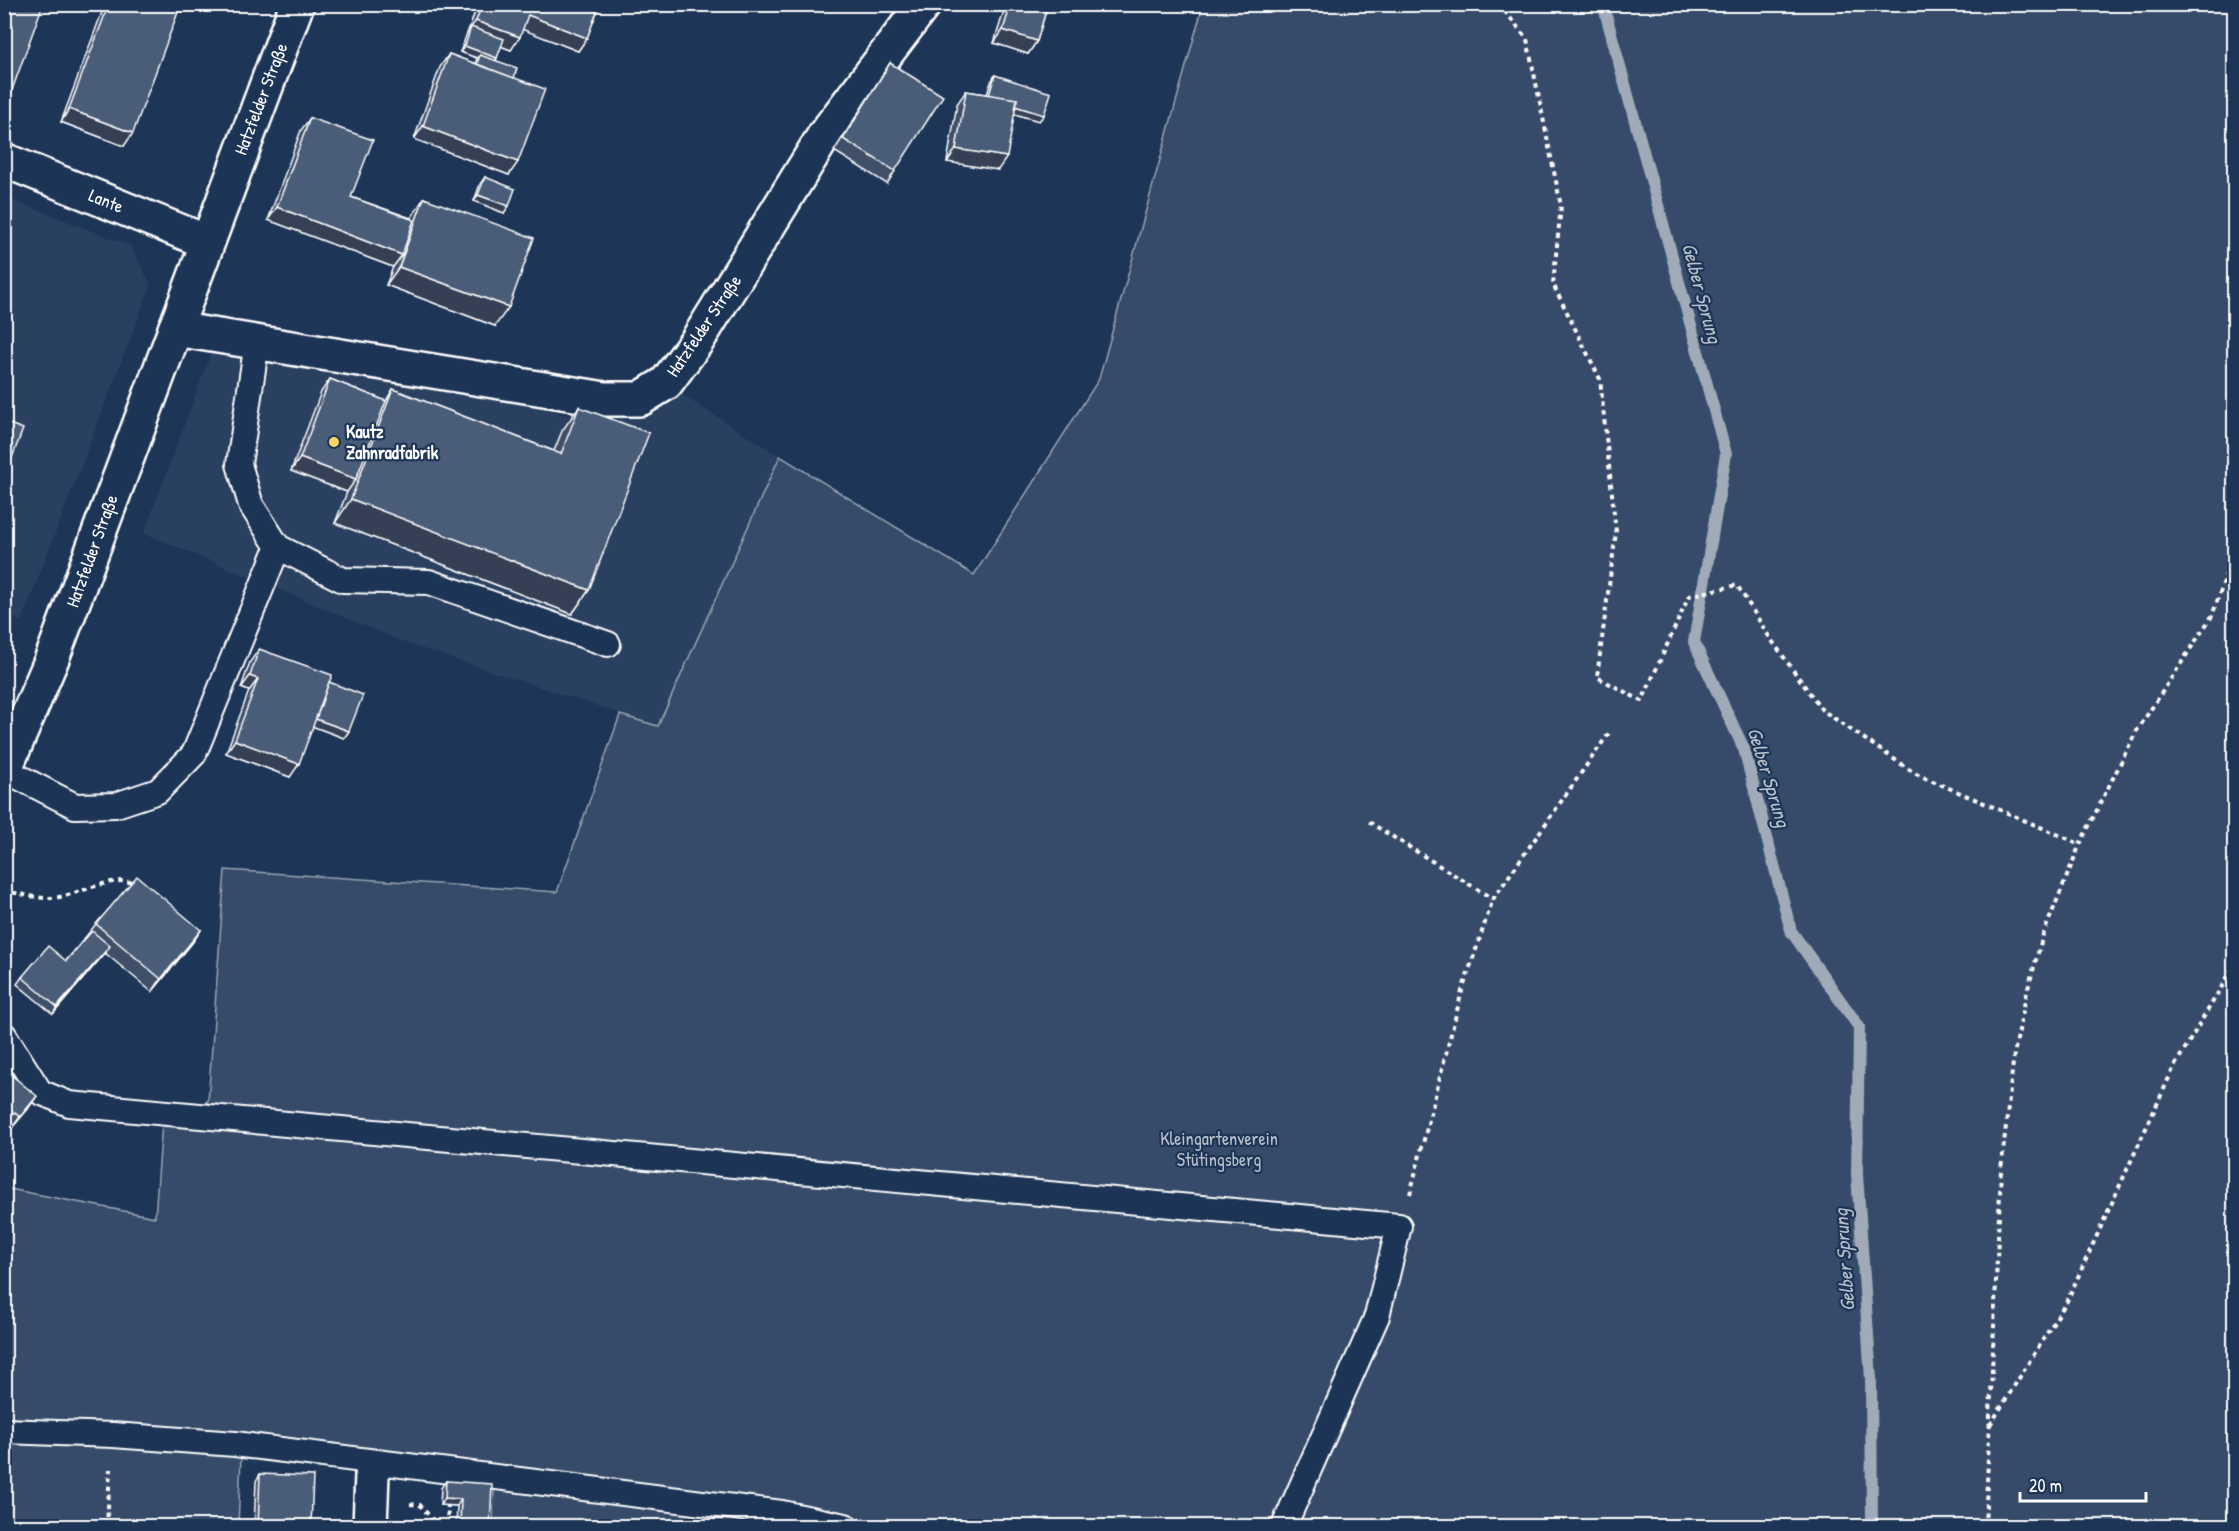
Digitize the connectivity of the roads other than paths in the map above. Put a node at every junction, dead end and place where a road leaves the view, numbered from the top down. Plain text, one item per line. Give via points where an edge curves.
1 (297, 4) edge
2 (924, 4) edge
3 (4, 160) edge
4 (207, 242) junction
5 (175, 329) junction
6 (257, 342) junction
7 (278, 548) junction
8 (608, 644) dead end
9 (5, 771) edge
10 (4, 1035) edge
11 (4, 1431) edge
12 (372, 1474) dead end
13 (370, 1527) edge
14 (845, 1527) edge
15 (1284, 1527) edge

1 - 4 street, Hatzfelder Straße
2 - 6 street, Hatzfelder Straße via 825,134 697,341 666,382 640,399 605,399
3 - 4 street, Lante
4 - 5 street, Hatzfelder Straße
5 - 6 street, Hatzfelder Straße
5 - 9 street, Hatzfelder Straße via 51,661
6 - 7 lane via 239,464 251,505
7 - 8 lane via 343,580 429,582
7 - 9 lane via 194,754 158,791 116,805 75,806
10 - 15 lane via 40,1092 69,1104 1399,1226 1377,1316
11 - 14 lane via 235,1444 782,1513
12 - 13 street

